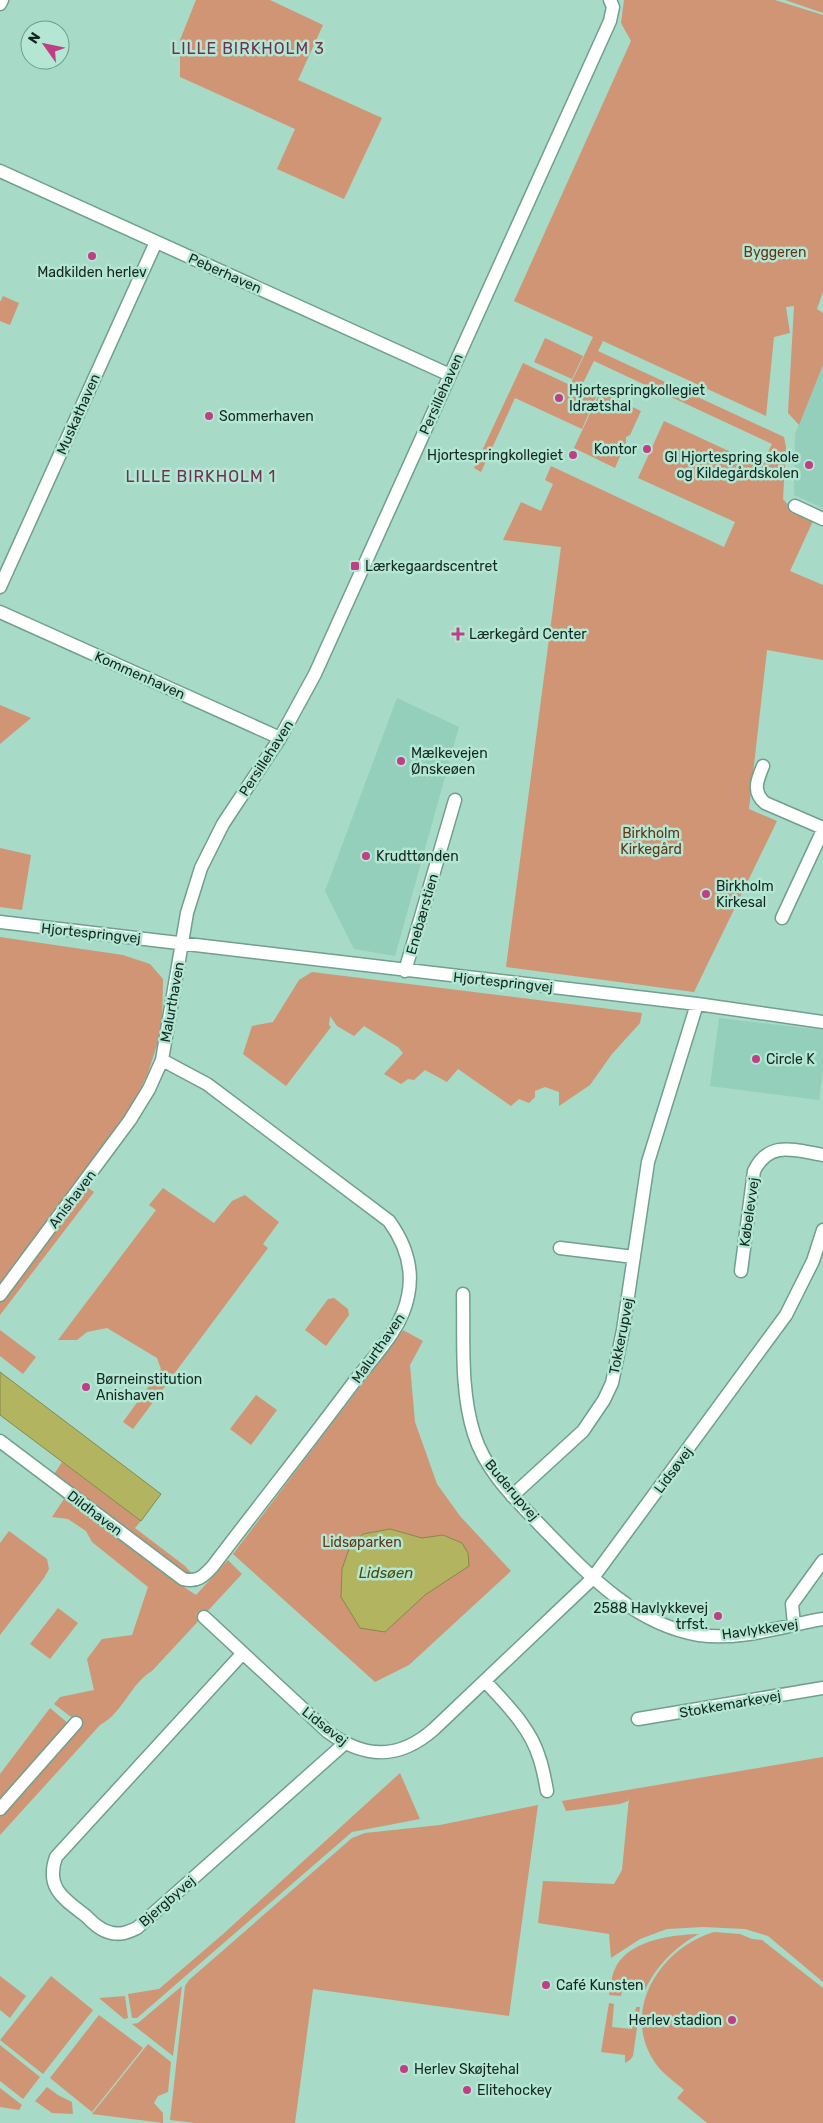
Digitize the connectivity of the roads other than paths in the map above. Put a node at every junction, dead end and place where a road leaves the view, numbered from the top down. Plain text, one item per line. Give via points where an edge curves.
1 (2, 0) edge
2 (0, 4) edge
3 (611, 4) edge
4 (0, 171) edge
5 (156, 242) junction
6 (450, 375) junction
7 (795, 506) dead end
8 (823, 519) edge
9 (0, 587) edge
10 (0, 612) edge
11 (280, 738) junction
12 (763, 766) dead end
13 (455, 800) dead end
14 (823, 829) edge
15 (782, 918) dead end
16 (0, 922) edge
17 (182, 943) junction
18 (405, 971) junction
19 (697, 1004) junction
20 (823, 1022) edge
21 (162, 1060) junction
22 (142, 1100) joint
23 (823, 1155) edge
24 (823, 1230) edge
25 (560, 1248) dead end
26 (634, 1257) junction
27 (741, 1271) dead end
28 (463, 1294) dead end
29 (0, 1295) edge
30 (0, 1441) edge
31 (512, 1496) junction
32 (823, 1561) edge
33 (592, 1579) junction
34 (192, 1582) joint
35 (204, 1617) dead end
36 (823, 1619) edge
37 (794, 1624) junction
38 (242, 1654) junction
39 (484, 1681) junction
40 (823, 1688) edge
41 (638, 1719) dead end
42 (76, 1723) dead end
43 (344, 1744) junction
44 (548, 1791) dead end
45 (0, 1809) edge

1 - 2 street
3 - 6 street, Persillehaven via 610,21
4 - 5 street, Peberhaven
5 - 6 street, Peberhaven
5 - 9 street, Muskathaven
6 - 11 street, Persillehaven via 315,674
7 - 8 street
10 - 11 street, Kommenhaven
11 - 17 street, Persillehaven via 223,824 201,868 187,913
12 - 14 street via 756,785 760,799
13 - 18 street, Enebærstien
14 - 15 street
16 - 17 street, Hjortespringvej
17 - 18 street, Hjortespringvej
17 - 21 street, Malurthaven
18 - 19 street, Hjortespringvej
19 - 20 street, Hjortespringvej
19 - 26 street, Tokkerupvej via 648,1162
21 - 22 street, Malurthaven
21 - 34 street, Malurthaven via 207,1084 389,1221 405,1249 410,1280 408,1296 396,1326 208,1572
22 - 29 street, Anishaven
23 - 27 street, Købelevvej via 774,1150 758,1162
24 - 33 street, Lidsøvej via 813,1261 786,1315
25 - 26 street
26 - 31 street, Tokkerupvej via 617,1365 604,1400 583,1431
28 - 31 street, Buderupvej via 468,1415 483,1455
30 - 34 street, Dildhaven via 183,1579
31 - 33 street, Buderupvej
32 - 37 street via 792,1604
33 - 37 street, Havlykkevej via 647,1617 692,1633 731,1636
33 - 39 street, Lidsøvej
35 - 38 street, Lidsøvej
36 - 37 street, Havlykkevej
38 - 43 street, Lidsøvej
38 - 43 street, Bjergbyvej via 56,1857 52,1869 53,1882 59,1895 110,1933 122,1934 137,1928
39 - 43 street, Lidsøvej via 414,1744 391,1752 375,1753
39 - 44 street via 516,1716 530,1737 539,1755
40 - 41 street, Stokkemarkevej
42 - 45 street

